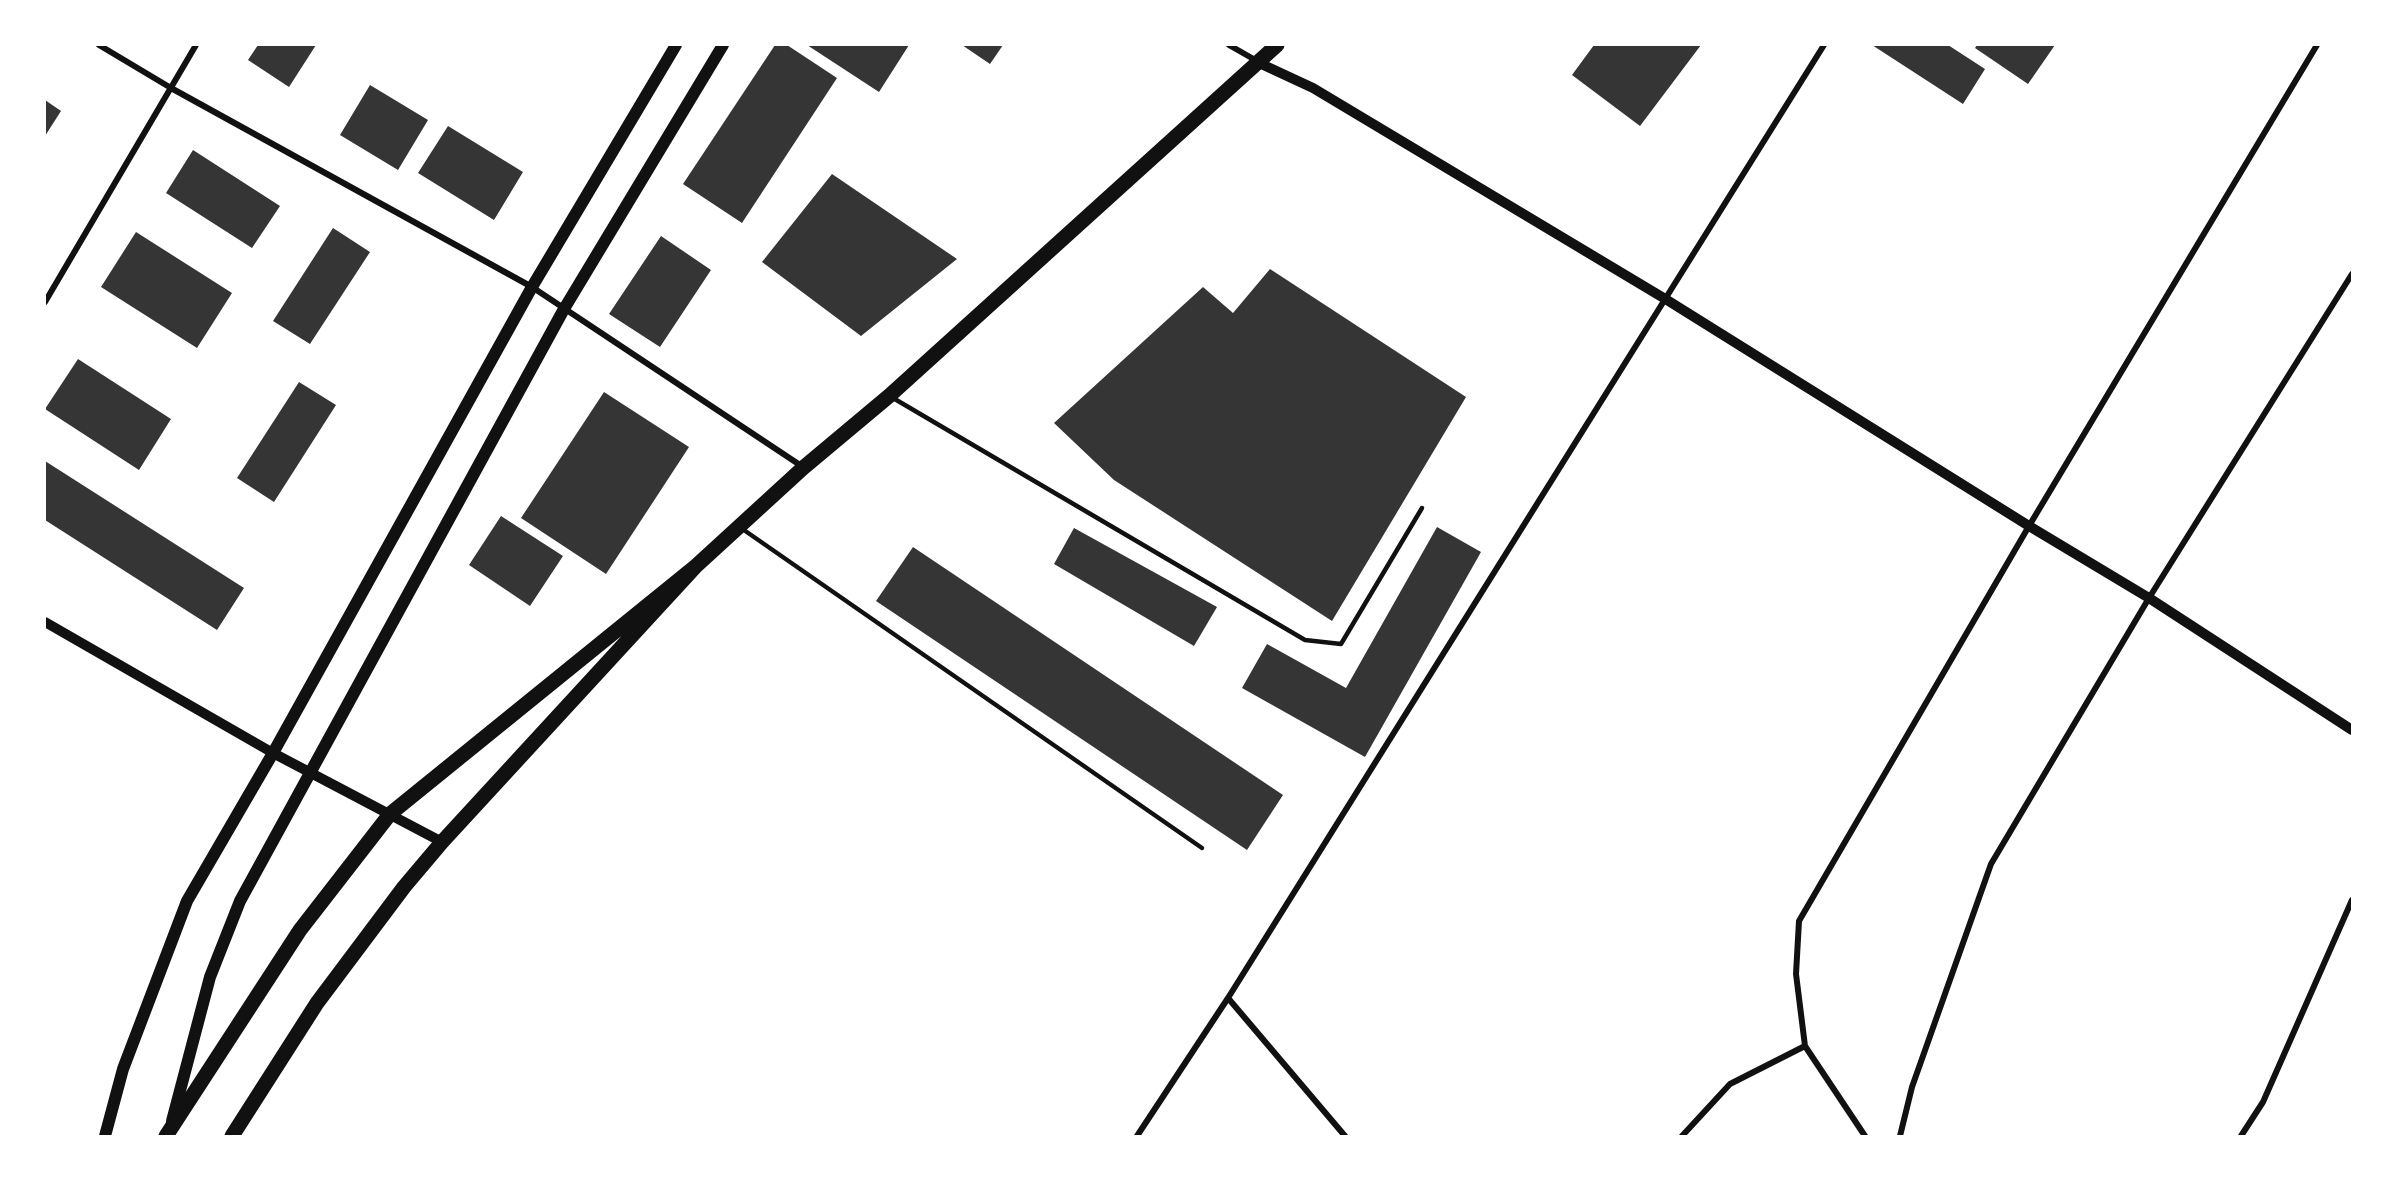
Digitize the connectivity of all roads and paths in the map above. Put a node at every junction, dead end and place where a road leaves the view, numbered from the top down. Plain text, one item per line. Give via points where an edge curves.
1 (99, 45) edge
2 (196, 45) edge
3 (676, 45) edge
4 (723, 45) edge
5 (1229, 45) edge
6 (1266, 45) edge
7 (1277, 45) edge
8 (1824, 45) edge
9 (2317, 45) edge
10 (1257, 62) junction
11 (171, 88) junction
12 (2352, 274) edge
13 (532, 287) junction
14 (1667, 300) junction
15 (45, 302) edge
16 (564, 309) junction
17 (889, 396) junction
18 (803, 468) junction
19 (1422, 508) dead end
20 (739, 526) junction
21 (2029, 526) junction
22 (696, 566) junction
23 (2149, 598) junction
24 (45, 622) edge
25 (2352, 730) edge
26 (273, 753) junction
27 (310, 772) junction
28 (390, 814) junction
29 (442, 842) junction
30 (1202, 848) dead end
31 (2352, 900) edge
32 (1228, 998) junction
33 (1805, 1046) junction
34 (168, 1134) edge
35 (105, 1136) edge
36 (232, 1136) edge
37 (1137, 1136) edge
38 (1345, 1136) edge
39 (1682, 1136) edge
40 (1865, 1136) edge
41 (1900, 1136) edge
42 (2241, 1136) edge

1 - 11 street
2 - 11 street
3 - 13 main road
4 - 16 main road
5 - 10 street
6 - 10 street
7 - 10 main road
8 - 14 street
9 - 21 street
10 - 14 street via 1313,88
10 - 17 main road
11 - 13 street
11 - 15 street
12 - 23 street
13 - 16 street
13 - 26 main road
14 - 21 street
14 - 32 street
16 - 18 street
16 - 27 main road
17 - 18 main road
17 - 19 lane via 1305,640 1341,644
18 - 20 main road
20 - 22 main road
20 - 30 lane
21 - 23 street
21 - 33 street via 1799,921 1796,974
22 - 28 main road
22 - 29 main road
23 - 25 street
23 - 41 street via 1991,864 1912,1087
24 - 26 street
26 - 27 street
26 - 35 main road via 187,900 123,1069
27 - 28 street
27 - 34 main road via 240,901 214,966
28 - 29 street
28 - 34 main road via 300,930
29 - 36 main road via 317,1004
31 - 42 street via 2263,1102
32 - 37 street
32 - 38 street
33 - 39 street via 1731,1084
33 - 40 street

